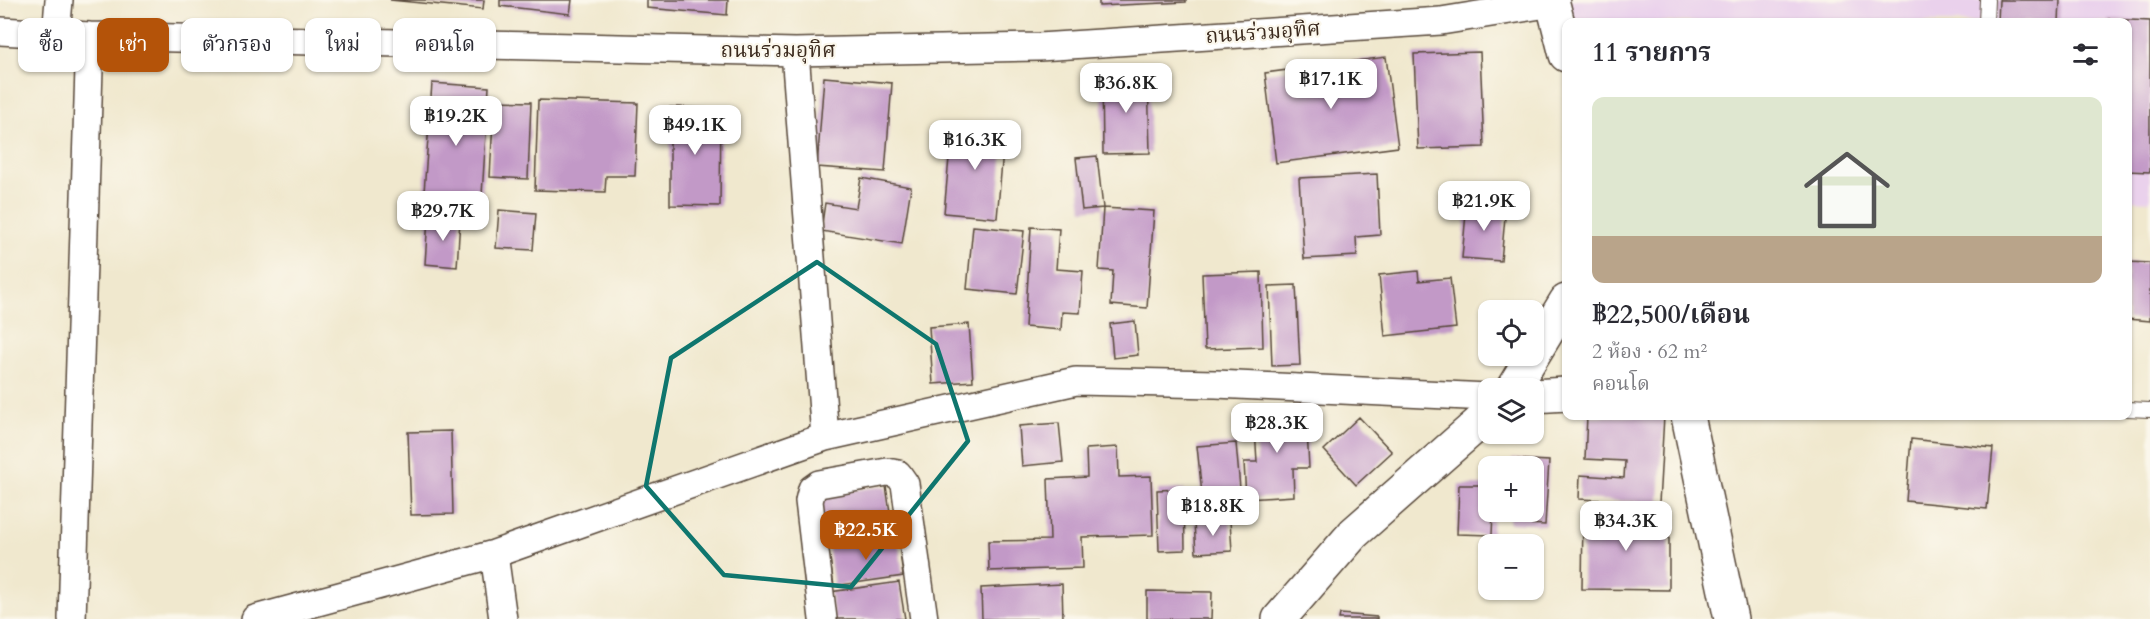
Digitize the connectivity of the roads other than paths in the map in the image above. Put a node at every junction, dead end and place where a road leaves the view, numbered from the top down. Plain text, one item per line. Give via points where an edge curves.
1 (59, 0) edge
2 (1987, 0) edge
3 (1552, 2) edge
4 (57, 18) edge
5 (1986, 18) edge
6 (0, 31) edge
7 (18, 32) edge
8 (85, 36) edge
9 (90, 36) junction
10 (1562, 40) edge
11 (795, 52) junction
12 (1562, 308) edge
13 (1519, 378) edge
14 (1562, 394) edge
15 (1544, 395) edge
16 (1478, 397) edge
17 (2132, 409) edge
18 (2150, 410) edge
19 (1689, 420) edge
20 (1478, 424) edge
21 (825, 437) junction
22 (494, 554) junction
23 (72, 619) edge
24 (255, 619) edge
25 (503, 619) edge
26 (824, 619) edge
27 (924, 619) edge
28 (1279, 619) edge
29 (1731, 619) edge

1 - 4 street
2 - 5 lane
3 - 10 street
3 - 11 street, ถนนร่วมอุทิศ via 1441,21 1062,46
6 - 7 street, ถนนร่วมอุทิศ
8 - 9 street, ถนนร่วมอุทิศ
9 - 11 street, ถนนร่วมอุทิศ
9 - 23 street
11 - 21 street
12 - 13 street
14 - 15 street
16 - 21 street via 1076,381
17 - 18 lane
19 - 29 street
20 - 28 street via 1354,533
21 - 22 street
22 - 24 street
22 - 25 street
26 - 27 street via 809,501 812,489 819,484 887,472 898,474 905,484

